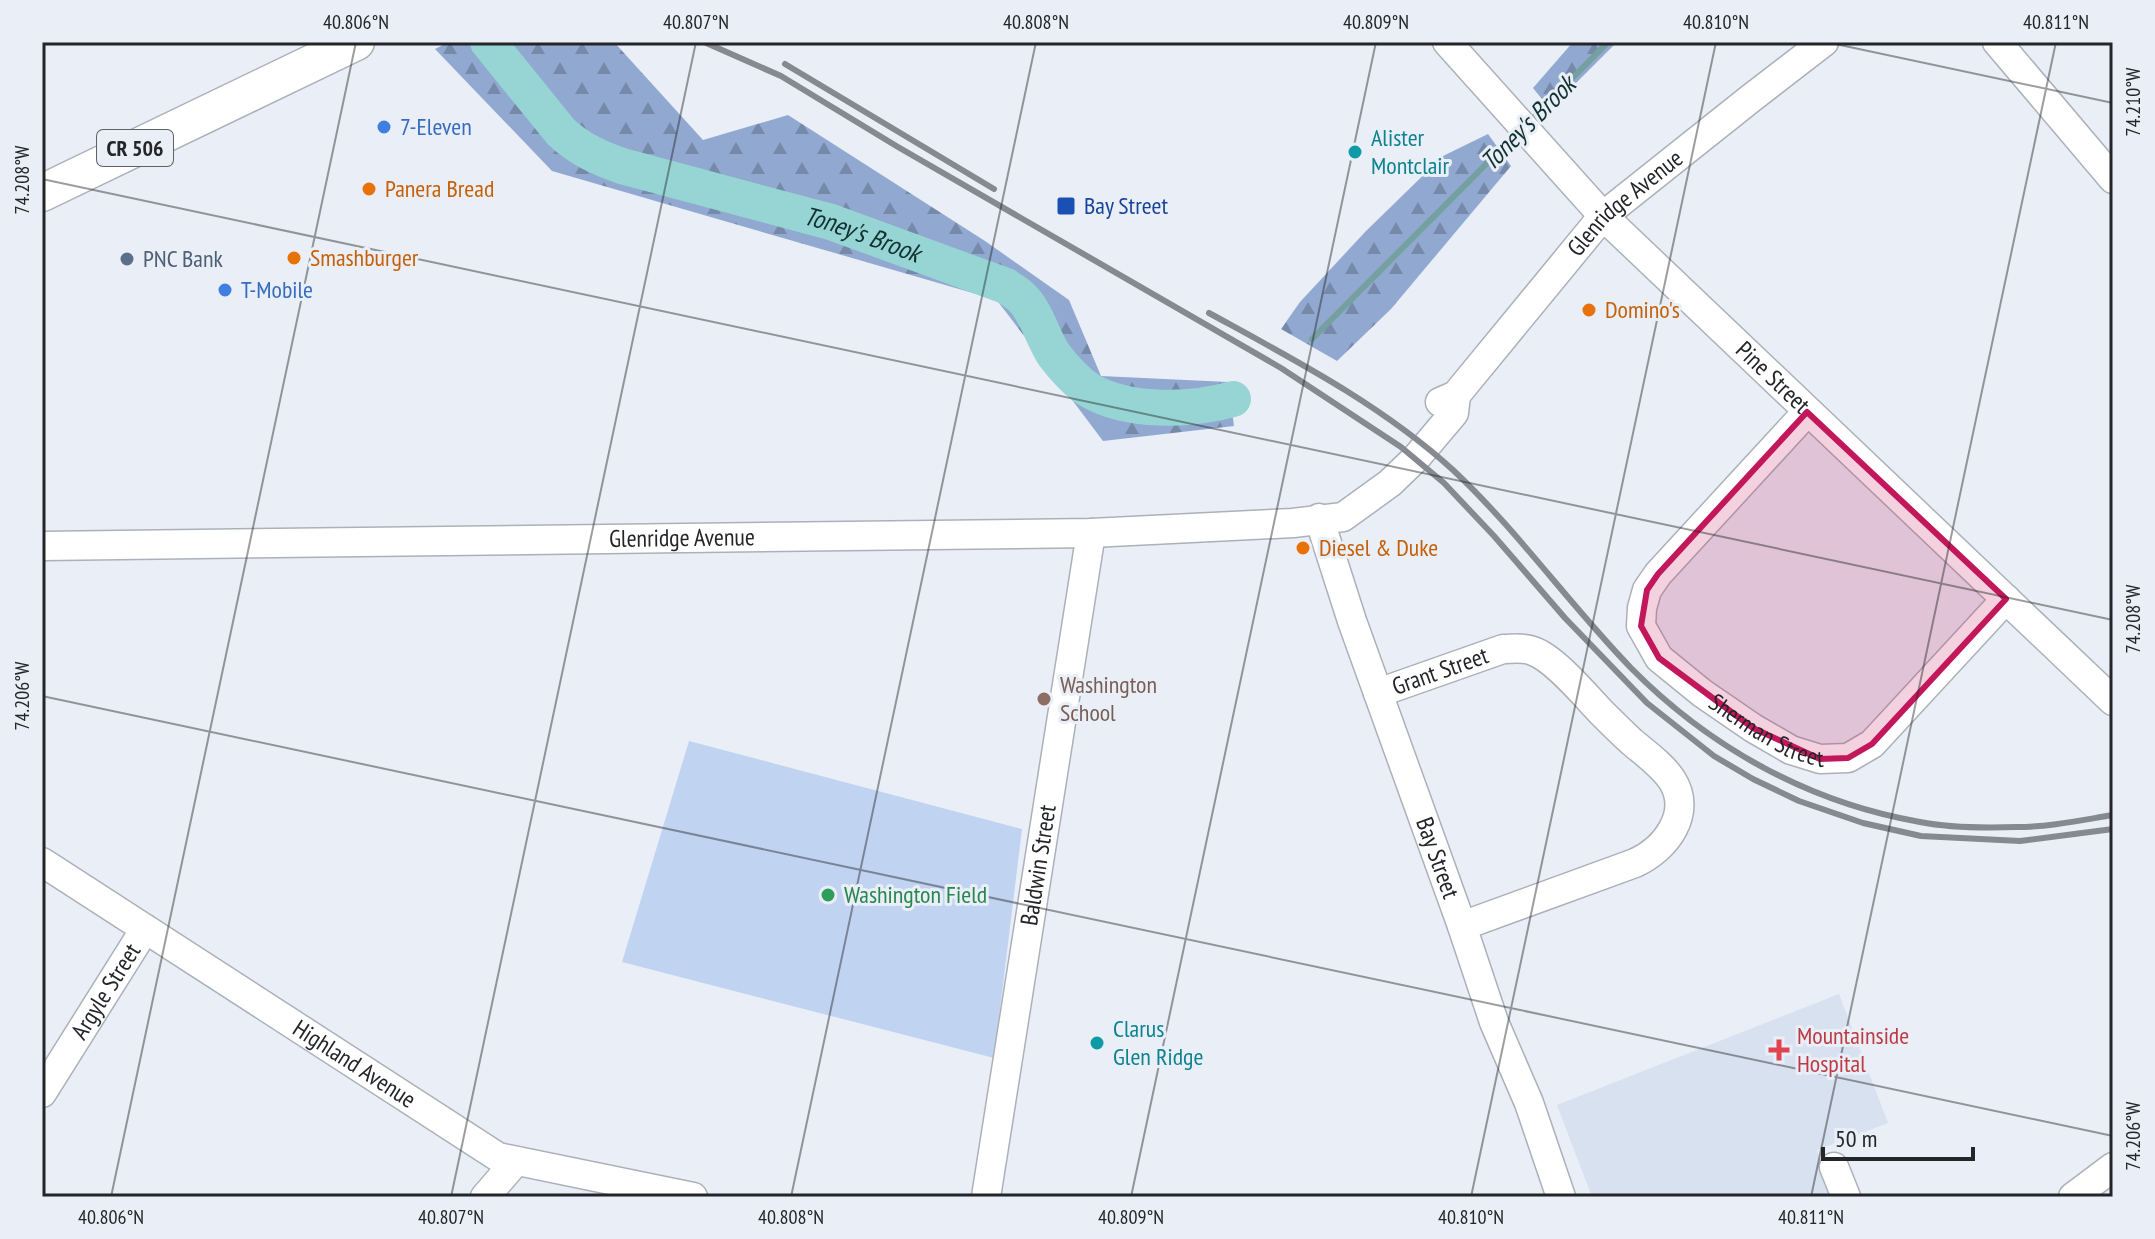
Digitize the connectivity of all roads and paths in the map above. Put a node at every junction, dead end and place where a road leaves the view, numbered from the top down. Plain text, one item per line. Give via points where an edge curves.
1 (356, 42) edge
2 (1447, 42) edge
3 (1824, 42) edge
4 (1997, 42) edge
5 (2111, 174) edge
6 (42, 193) edge
7 (1603, 216) junction
8 (1807, 412) junction
9 (1319, 518) junction
10 (1091, 533) junction
11 (42, 546) edge
12 (2006, 599) junction
13 (1378, 693) junction
14 (2113, 701) edge
15 (42, 862) edge
16 (1462, 926) junction
17 (145, 929) junction
18 (42, 1093) edge
19 (516, 1161) junction
20 (1834, 1167) dead end
21 (2113, 1167) edge
22 (485, 1197) edge
23 (693, 1197) edge
24 (986, 1197) edge
25 (1561, 1197) edge
26 (1846, 1197) edge
27 (2073, 1197) edge

1 - 6 main road, CR 506
2 - 7 street, Pine Street
3 - 7 street, Glenridge Avenue
4 - 5 street
7 - 8 street, Pine Street
7 - 9 street, Glenridge Avenue via 1456,395 1438,403 1401,447
8 - 12 street, Pine Street
8 - 12 street, Sherman Street via 1647,590 1641,626 1659,658 1702,693 1791,750 1820,759 1848,758 1872,744
9 - 10 street, Glenridge Avenue
9 - 13 street, Bay Street
10 - 11 street, Glenridge Avenue
10 - 24 street, Baldwin Street
12 - 14 street, Pine Street
13 - 16 street, Bay Street
13 - 16 street, Grant Street via 1503,649 1534,651 1552,662 1671,779 1678,795 1674,829 1640,860
15 - 17 street, Highland Avenue
16 - 25 street, Bay Street
17 - 18 street, Argyle Street
17 - 19 street, Highland Avenue via 498,1157
19 - 22 street
19 - 23 street, Highland Avenue
20 - 26 street
21 - 27 street

